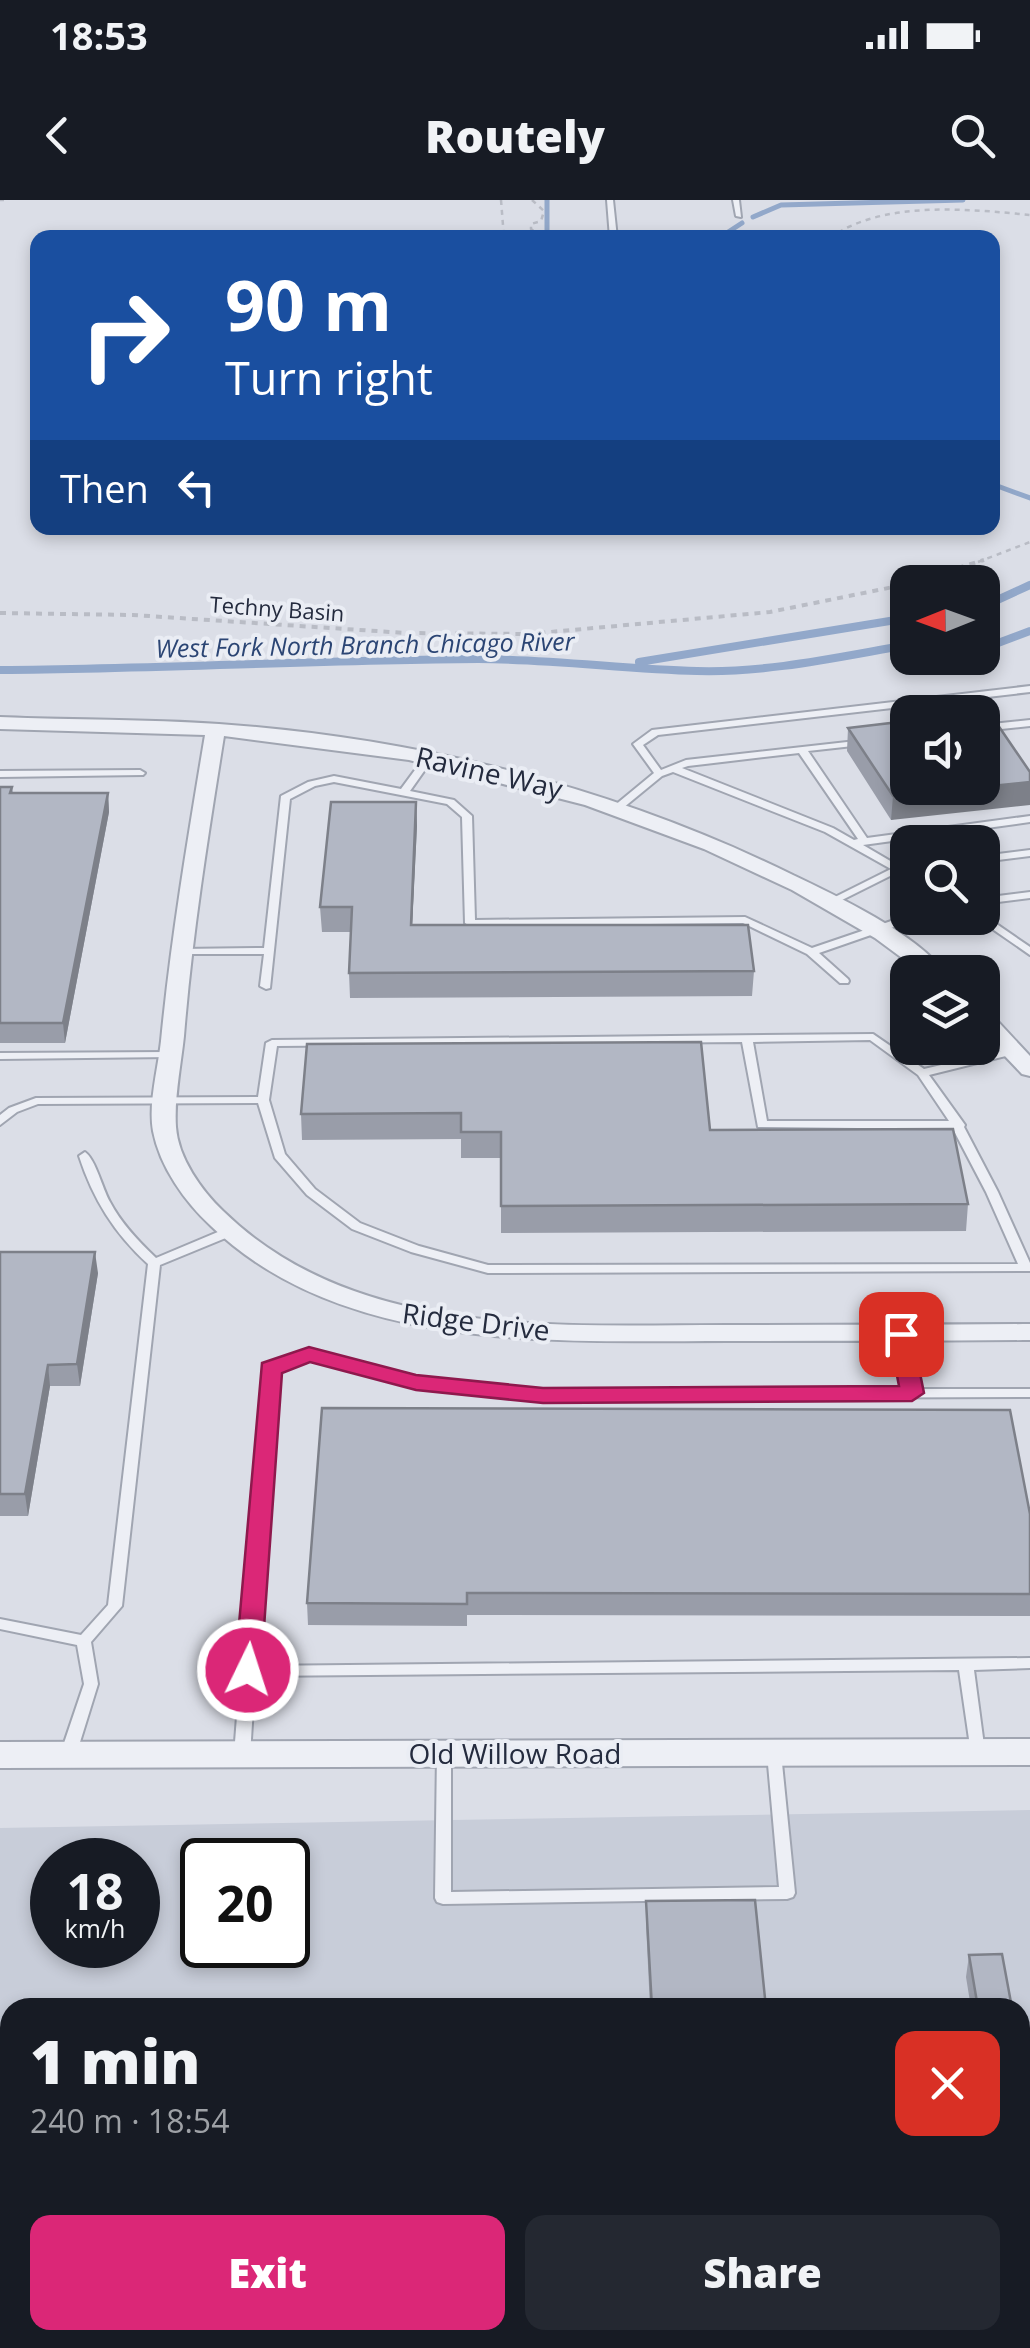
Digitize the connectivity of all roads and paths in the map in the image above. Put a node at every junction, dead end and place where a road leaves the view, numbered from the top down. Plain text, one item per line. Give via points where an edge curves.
1 (501, 200) edge
2 (532, 200) edge
3 (610, 200) edge
4 (736, 200) edge
5 (1030, 215) edge
6 (739, 216) dead end
7 (503, 230) edge
8 (531, 230) edge
9 (613, 230) edge
10 (844, 230) edge
11 (1030, 542) edge
12 (971, 565) edge
13 (890, 587) edge
14 (0, 613) edge
15 (1030, 689) edge
16 (1030, 723) edge
17 (0, 724) edge
18 (1000, 726) edge
19 (215, 730) junction
20 (872, 741) edge
21 (801, 750) junction
22 (429, 757) junction
23 (674, 768) junction
24 (140, 773) dead end
25 (0, 774) edge
26 (659, 774) junction
27 (403, 793) junction
28 (619, 806) junction
29 (1030, 819) edge
30 (858, 842) junction
31 (1030, 853) edge
32 (1000, 857) edge
33 (890, 860) edge
34 (890, 874) edge
35 (1030, 895) edge
36 (1000, 899) edge
37 (832, 901) junction
38 (890, 923) edge
39 (873, 928) junction
40 (1000, 931) edge
41 (270, 950) junction
42 (180, 952) junction
43 (810, 952) junction
44 (1030, 952) edge
45 (910, 955) edge
46 (844, 981) dead end
47 (266, 986) dead end
48 (1000, 1037) edge
49 (747, 1038) junction
50 (0, 1056) edge
51 (168, 1056) junction
52 (1022, 1060) edge
53 (922, 1073) junction
54 (164, 1100) junction
55 (262, 1100) junction
56 (0, 1121) edge
57 (892, 1125) junction
58 (959, 1125) junction
59 (950, 1142) edge
60 (968, 1142) junction
61 (897, 1143) edge
62 (85, 1156) dead end
63 (229, 1232) junction
64 (154, 1263) junction
65 (1030, 1332) edge
66 (901, 1334) junction
67 (912, 1393) junction
68 (1030, 1393) edge
69 (0, 1624) edge
70 (84, 1641) junction
71 (1030, 1663) edge
72 (966, 1665) junction
73 (248, 1670) junction
74 (1030, 1752) edge
75 (978, 1753) junction
76 (242, 1754) junction
77 (444, 1754) junction
78 (774, 1754) junction
79 (0, 1755) edge
80 (68, 1755) junction

1 - 7 path
2 - 8 path via 544,211
3 - 9 lane
4 - 6 lane
5 - 10 path via 914,212
11 - 12 path, Techny Basin
13 - 14 path, Techny Basin via 770,612 528,634
15 - 26 lane via 655,732 638,744
16 - 18 lane
17 - 19 street, Ravine Way
19 - 22 street, Ravine Way
19 - 42 street, Ridge Drive
20 - 21 lane
21 - 23 lane
21 - 30 lane
22 - 27 lane
22 - 28 street, Ravine Way
23 - 26 lane
23 - 30 lane
24 - 25 lane
26 - 28 lane
27 - 41 lane via 334,780 285,798
27 - 43 lane via 450,802 467,816 470,923 745,920
28 - 37 street, Ravine Way
29 - 30 lane
30 - 33 lane
31 - 32 lane
34 - 37 lane
35 - 36 lane
37 - 39 street, Ravine Way
38 - 39 lane
39 - 43 lane
39 - 45 street, Ravine Way
40 - 44 lane
41 - 42 lane
41 - 47 lane
42 - 51 street, Ridge Drive
43 - 46 lane
48 - 52 street
49 - 53 lane via 873,1038
49 - 55 lane via 272,1042
49 - 57 lane via 762,1125
50 - 51 lane
51 - 54 street, Ridge Drive
52 - 53 lane
53 - 58 lane
54 - 55 lane
54 - 56 lane via 36,1101
54 - 63 street, Ridge Drive via 170,1156 198,1201
55 - 60 lane via 279,1155 311,1192 356,1226 488,1269 1026,1268
57 - 58 lane
57 - 61 lane
58 - 60 lane
59 - 60 lane
62 - 64 lane via 98,1198 127,1240
63 - 64 lane
63 - 66 street, Ridge Drive via 296,1277 368,1307 458,1326 553,1333
64 - 70 lane via 115,1606
65 - 66 street, Ridge Drive
66 - 67 lane
67 - 68 lane
67 - 73 lane via 543,1395 416,1382 309,1354 270,1369
69 - 70 lane
70 - 80 lane via 91,1684
71 - 72 lane
72 - 73 lane
72 - 75 lane
73 - 76 lane
74 - 75 street, Old Willow Road
75 - 78 street, Old Willow Road
76 - 77 street, Old Willow Road
76 - 80 street, Old Willow Road
77 - 78 street, Old Willow Road
77 - 78 lane via 444,1898 787,1893
79 - 80 street, Old Willow Road

